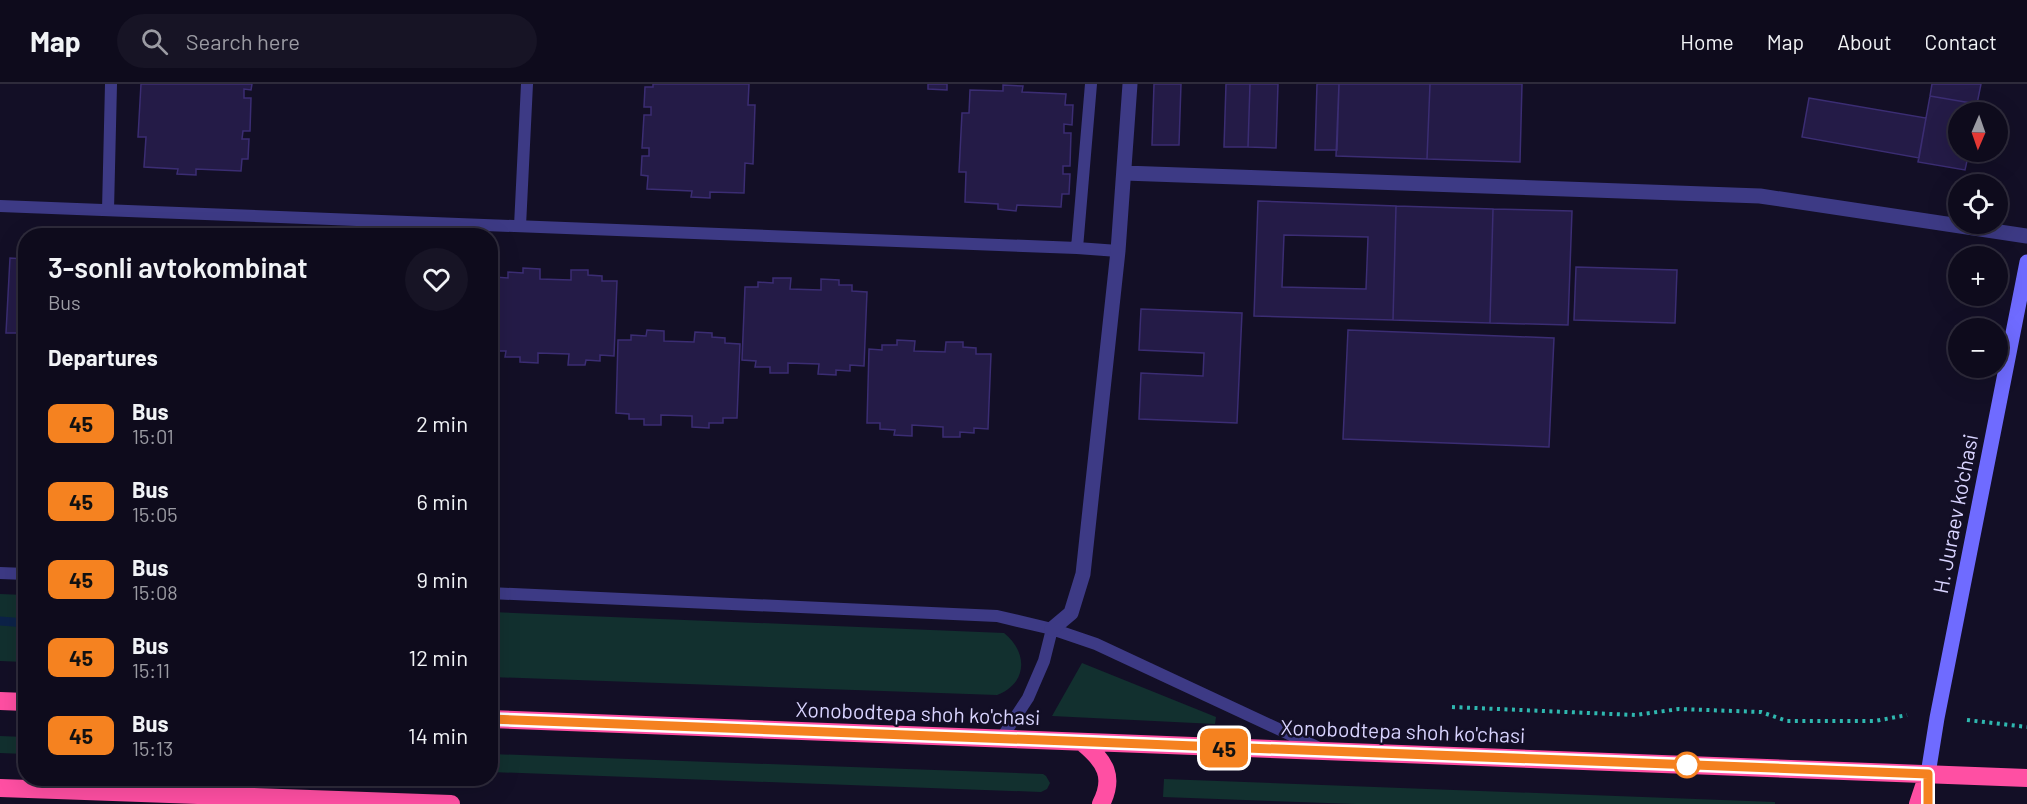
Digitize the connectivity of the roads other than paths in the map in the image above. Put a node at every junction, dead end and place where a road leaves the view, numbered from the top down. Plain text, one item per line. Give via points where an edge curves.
1 (111, 84) edge
2 (527, 84) edge
3 (1091, 84) edge
4 (1130, 84) edge
5 (1124, 173) junction
6 (0, 206) edge
7 (108, 210) junction
8 (520, 226) junction
9 (429, 228) edge
10 (471, 228) edge
11 (2027, 236) edge
12 (1077, 248) junction
13 (1118, 251) junction
14 (2026, 270) edge
15 (0, 573) edge
16 (18, 574) edge
17 (498, 593) edge
18 (1052, 629) junction
19 (0, 701) edge
20 (18, 702) edge
21 (498, 719) edge
22 (1001, 739) junction
23 (1083, 743) junction
24 (1327, 752) junction
25 (1928, 774) junction
26 (2027, 778) edge
27 (0, 788) edge
28 (452, 804) edge
29 (1101, 804) edge
30 (1918, 804) edge
31 (1928, 804) edge

1 - 7 lane
2 - 8 lane
3 - 12 lane
4 - 5 street
5 - 11 street via 1760,196
5 - 13 street
6 - 7 lane
7 - 9 lane
8 - 10 lane
8 - 12 lane
12 - 13 lane
13 - 18 street via 1083,574 1071,613
14 - 25 street, H. Juraev ko'chasi
15 - 16 lane
17 - 18 lane via 998,616
18 - 22 lane via 1028,698
18 - 24 lane via 1096,644
19 - 20 highway
21 - 22 highway, Xonobodtepa shoh ko'chasi
22 - 23 highway, Xonobodtepa shoh ko'chasi
23 - 24 highway, Xonobodtepa shoh ko'chasi
23 - 29 highway via 1104,764 1107,774 1108,786
24 - 25 highway, Xonobodtepa shoh ko'chasi
25 - 26 highway, Xonobodtepa shoh ko'chasi
25 - 30 highway
25 - 31 highway
27 - 28 highway

